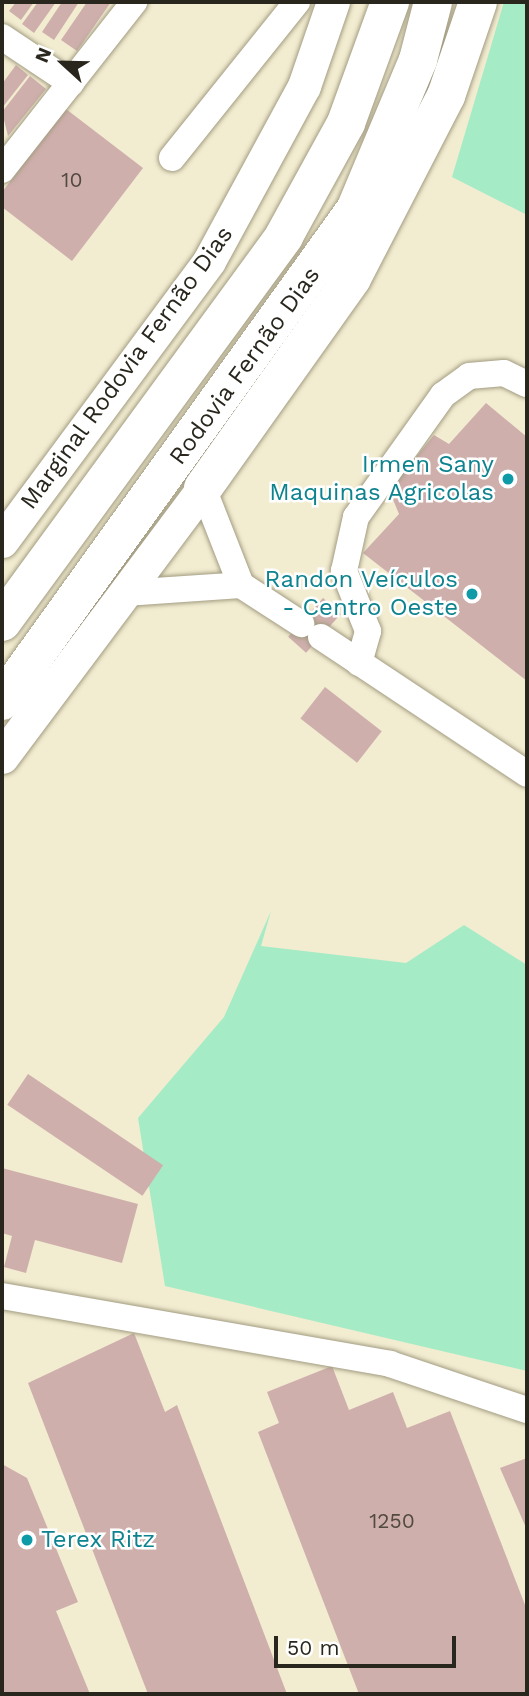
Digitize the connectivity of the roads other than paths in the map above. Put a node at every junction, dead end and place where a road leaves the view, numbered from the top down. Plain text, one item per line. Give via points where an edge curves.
1 (134, 2) edge
2 (297, 2) edge
3 (390, 2) edge
4 (433, 2) edge
5 (478, 2) edge
6 (326, 6) edge
7 (2, 37) edge
8 (71, 83) junction
9 (172, 158) dead end
10 (2, 170) edge
11 (527, 384) edge
12 (202, 488) junction
13 (2, 541) edge
14 (242, 585) junction
15 (125, 593) junction
16 (2, 622) edge
17 (359, 663) junction
18 (2, 701) edge
19 (2, 757) edge
20 (527, 774) edge
21 (2, 1296) edge
22 (527, 1410) edge

1 - 8 street
2 - 9 street
3 - 16 highway, Rodovia Fernão Dias via 346,123 284,236
4 - 18 highway, Rodovia Fernão Dias via 418,60 355,210
5 - 12 highway via 446,96 352,278
6 - 13 main road, Marginal Rodovia Fernão Dias via 269,158 209,261
7 - 8 street
8 - 10 street
11 - 17 street via 504,373 469,376 443,396 356,517 344,571 368,631
12 - 14 street
12 - 15 main road, Rodovia Fernão Dias
14 - 15 street
14 - 17 street
15 - 19 main road, Rodovia Fernão Dias
17 - 20 street
21 - 22 street via 390,1364

